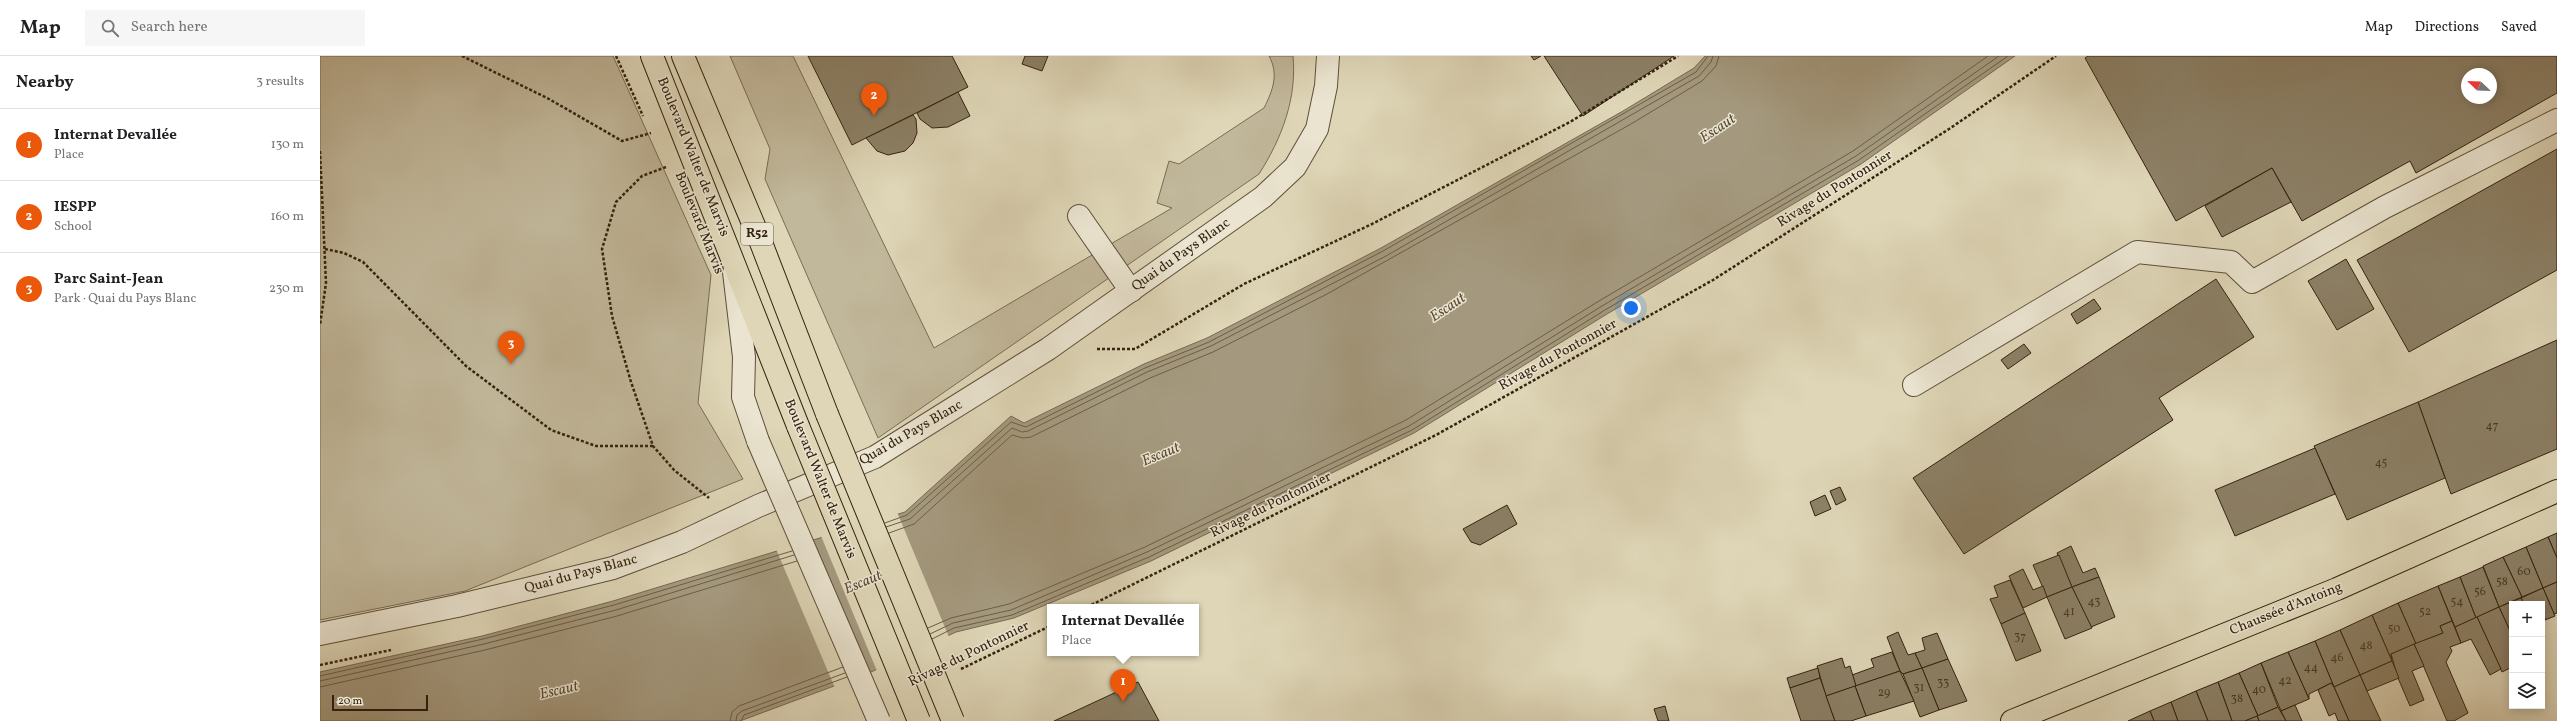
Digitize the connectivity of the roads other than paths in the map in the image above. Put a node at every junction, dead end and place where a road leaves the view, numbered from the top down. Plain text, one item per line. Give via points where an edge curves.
1 (652, 56) edge
2 (683, 56) edge
3 (1328, 56) edge
4 (2557, 120) edge
5 (1079, 216) dead end
6 (733, 258) junction
7 (1131, 291) junction
8 (1914, 385) dead end
9 (2557, 492) edge
10 (320, 634) edge
11 (879, 721) edge
12 (919, 721) edge
13 (953, 721) edge
14 (2012, 721) edge

1 - 6 main road, Boulevard Walter de Marvis / R52
2 - 13 main road, R52, bridge via 760,240 827,414
3 - 7 street, Quai du Pays Blanc via 1326,86 1317,129 1295,167 1263,197
4 - 8 street via 2385,207 2252,282 2231,262 2137,252
5 - 7 street
6 - 11 street, Boulevard Walter de Marvis, bridge via 744,357 742,397 758,441
6 - 12 main road, Boulevard Walter de Marvis / R52, bridge via 798,426
7 - 10 street, Quai du Pays Blanc via 1048,349 875,457 758,506 682,542 613,568 457,606
9 - 14 main road, Chaussée d'Antoing via 2337,589

